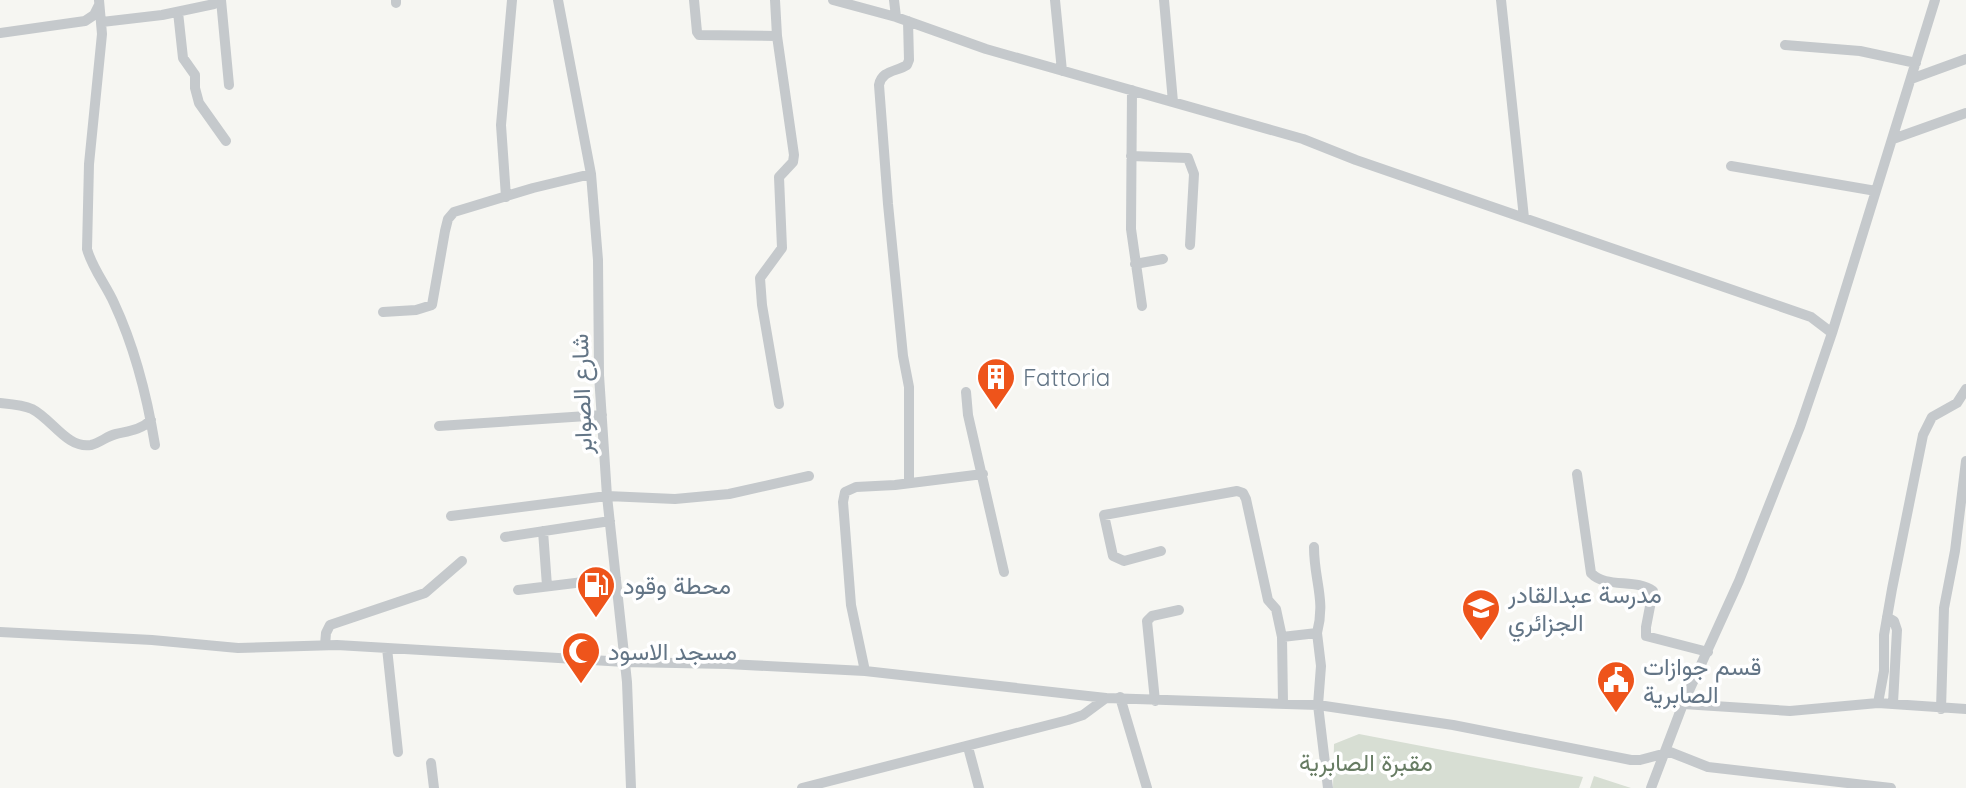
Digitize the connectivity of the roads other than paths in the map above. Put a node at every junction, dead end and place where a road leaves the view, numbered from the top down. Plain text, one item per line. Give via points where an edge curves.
1 (220, 0) edge
2 (512, 0) edge
3 (558, 0) edge
4 (694, 0) edge
5 (775, 0) edge
6 (833, 0) edge
7 (894, 0) edge
8 (1055, 0) edge
9 (1164, 0) edge
10 (1501, 0) edge
11 (1935, 0) edge
12 (99, 3) edge
13 (178, 12) junction
14 (896, 17) junction
15 (908, 21) junction
16 (102, 22) junction
17 (0, 33) edge
18 (777, 36) junction
19 (1785, 45) dead end
20 (1966, 59) edge
21 (1916, 63) junction
22 (1062, 71) junction
23 (1911, 79) junction
24 (229, 85) dead end
25 (1132, 90) junction
26 (1173, 102) junction
27 (1966, 114) edge
28 (1893, 139) junction
29 (226, 141) dead end
30 (1131, 156) junction
31 (1731, 166) dead end
32 (591, 174) junction
33 (1876, 191) junction
34 (506, 197) junction
35 (1524, 218) junction
36 (1190, 245) dead end
37 (1163, 259) dead end
38 (1135, 264) junction
39 (1142, 306) dead end
40 (383, 312) dead end
41 (1832, 333) junction
42 (1966, 389) edge
43 (966, 392) dead end
44 (0, 403) edge
45 (779, 404) dead end
46 (601, 415) junction
47 (151, 420) junction
48 (439, 426) dead end
49 (155, 445) dead end
50 (1966, 461) edge
51 (982, 474) junction
52 (1577, 474) dead end
53 (809, 476) dead end
54 (909, 483) junction
55 (607, 496) junction
56 (451, 516) dead end
57 (610, 521) junction
58 (543, 531) junction
59 (505, 537) dead end
60 (1314, 547) dead end
61 (1161, 551) dead end
62 (462, 561) dead end
63 (1004, 572) dead end
64 (616, 578) junction
65 (547, 586) junction
66 (518, 590) dead end
67 (1179, 610) dead end
68 (1887, 617) junction
69 (0, 632) edge
70 (1317, 633) junction
71 (1282, 637) junction
72 (325, 645) junction
73 (387, 648) junction
74 (1708, 652) junction
75 (625, 662) junction
76 (865, 671) junction
77 (1120, 697) junction
78 (1106, 698) junction
79 (1155, 701) junction
80 (1283, 703) junction
81 (1878, 703) junction
82 (1893, 703) junction
83 (1683, 704) junction
84 (1318, 705) junction
85 (1941, 709) junction
86 (1966, 709) edge
87 (968, 747) junction
88 (398, 752) dead end
89 (1664, 752) junction
90 (431, 763) dead end
91 (808, 787) edge
92 (434, 788) edge
93 (632, 788) edge
94 (979, 788) edge
95 (1147, 788) edge
96 (1328, 788) edge
97 (1651, 788) edge
98 (1891, 788) edge

1 - 13 street
1 - 24 street
2 - 34 street via 501,125
3 - 32 street, شارع الصوابر
4 - 18 street via 699,35
5 - 18 street
6 - 14 street
7 - 14 street
8 - 22 street
9 - 26 street
10 - 35 street
11 - 21 street
12 - 16 street
12 - 17 street via 90,18 79,22
13 - 16 street
13 - 29 street via 183,58 195,75 196,96
14 - 15 street
15 - 22 street
15 - 54 street via 909,60 880,78 879,96 909,387
16 - 47 street via 89,164 87,249 131,344
18 - 45 street via 794,155 779,177 782,248 760,278
19 - 21 street via 1860,51
20 - 23 street
21 - 23 street
22 - 25 street
23 - 28 street
25 - 26 street
25 - 30 street
26 - 35 street via 1303,139
27 - 28 street
28 - 33 street
30 - 36 street via 1188,158 1194,174
30 - 38 street
31 - 33 street
32 - 34 street
32 - 46 street, شارع الصوابر
33 - 41 street
34 - 40 street via 464,208 448,219 432,305
35 - 41 street via 1811,317
37 - 38 street
38 - 39 street
41 - 74 street via 1800,427
42 - 68 street via 1958,403 1932,416 1923,435
43 - 51 street
44 - 47 street via 30,408 69,440 83,445
46 - 48 street
46 - 55 street, شارع الصوابر
47 - 49 street
50 - 85 street via 1944,608
51 - 54 street
51 - 63 street
52 - 74 street via 1591,573 1600,580 1653,590 1645,631 1650,638
53 - 55 street via 729,494 675,499
54 - 76 street via 856,487 843,496 851,606
55 - 56 street
55 - 57 street, شارع الصوابر
57 - 58 street
57 - 64 street, شارع الصوابر
58 - 59 street
58 - 65 street
60 - 70 street via 1322,607
61 - 71 street via 1124,561 1113,556 1104,515 1242,493 1268,600 1276,609
62 - 72 street via 425,593 330,625
64 - 65 street
64 - 75 street, شارع الصوابر
65 - 66 street
67 - 79 street via 1152,615 1147,621
68 - 81 street
68 - 82 street via 1897,630
69 - 72 street via 238,648
70 - 71 street
70 - 84 street via 1321,666
71 - 80 street
72 - 73 street
73 - 75 street
73 - 88 street
74 - 83 street
75 - 76 street
75 - 93 street, شارع الصوابر
76 - 78 street
77 - 78 street
77 - 79 street
77 - 95 street
78 - 87 street via 1083,715
79 - 80 street
80 - 84 street
81 - 82 street
81 - 83 street via 1790,711
82 - 85 street
83 - 89 street
84 - 89 street via 1631,760
84 - 96 street
85 - 86 street
87 - 91 street
87 - 94 street
89 - 97 street
89 - 98 street via 1708,767
90 - 92 street

